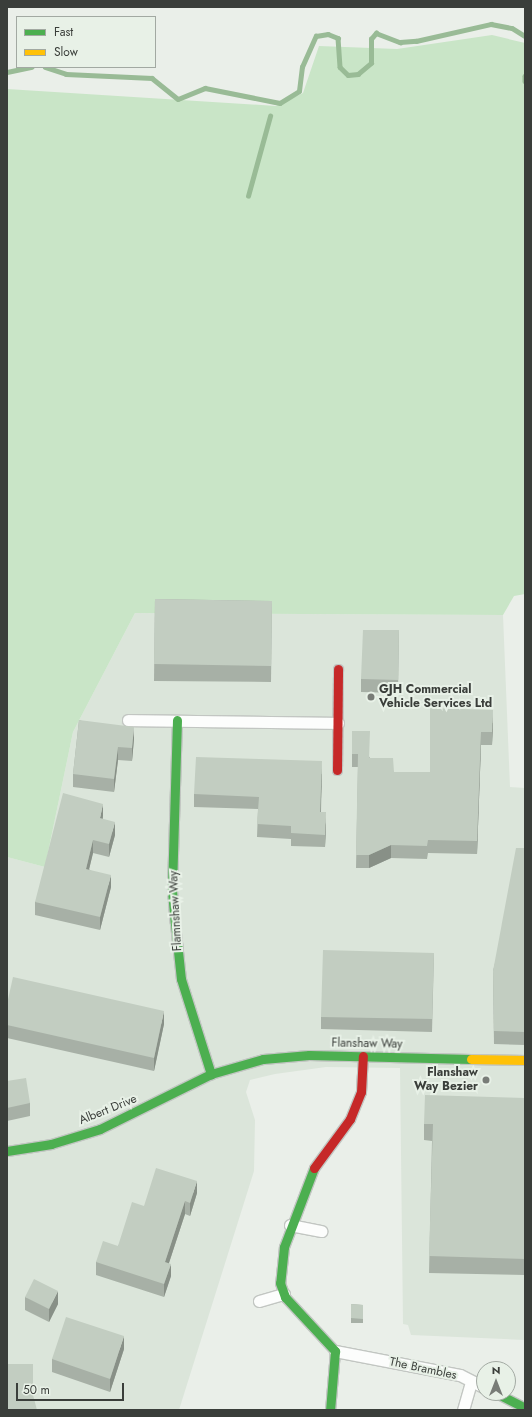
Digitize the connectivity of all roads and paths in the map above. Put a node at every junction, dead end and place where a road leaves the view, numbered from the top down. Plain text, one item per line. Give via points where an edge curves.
1 (338, 669) dead end
2 (128, 720) dead end
3 (178, 720) junction
4 (338, 723) junction
5 (337, 770) dead end
6 (363, 1056) junction
7 (525, 1060) edge
8 (211, 1074) junction
9 (7, 1151) edge
10 (290, 1225) junction
11 (321, 1231) dead end
12 (284, 1294) junction
13 (259, 1302) dead end
14 (335, 1351) junction
15 (471, 1382) junction
16 (476, 1384) edge
17 (511, 1401) edge
18 (525, 1408) edge
19 (330, 1410) edge
20 (463, 1410) edge

1 - 4 street
2 - 3 street
3 - 4 street
3 - 8 street, Flamnshaw Way via 172,891 182,979
4 - 5 street
6 - 7 street, Flanshaw Way
6 - 8 street, Flanshaw Way via 263,1059
6 - 10 street via 360,1092 350,1119 315,1166
8 - 9 street, Albert Drive via 100,1129 51,1144
10 - 11 street
10 - 12 street via 284,1247 280,1283
12 - 13 street
12 - 14 street
14 - 15 street, The Brambles via 460,1375
14 - 19 street
15 - 16 street, The Brambles
15 - 20 street
17 - 18 street

